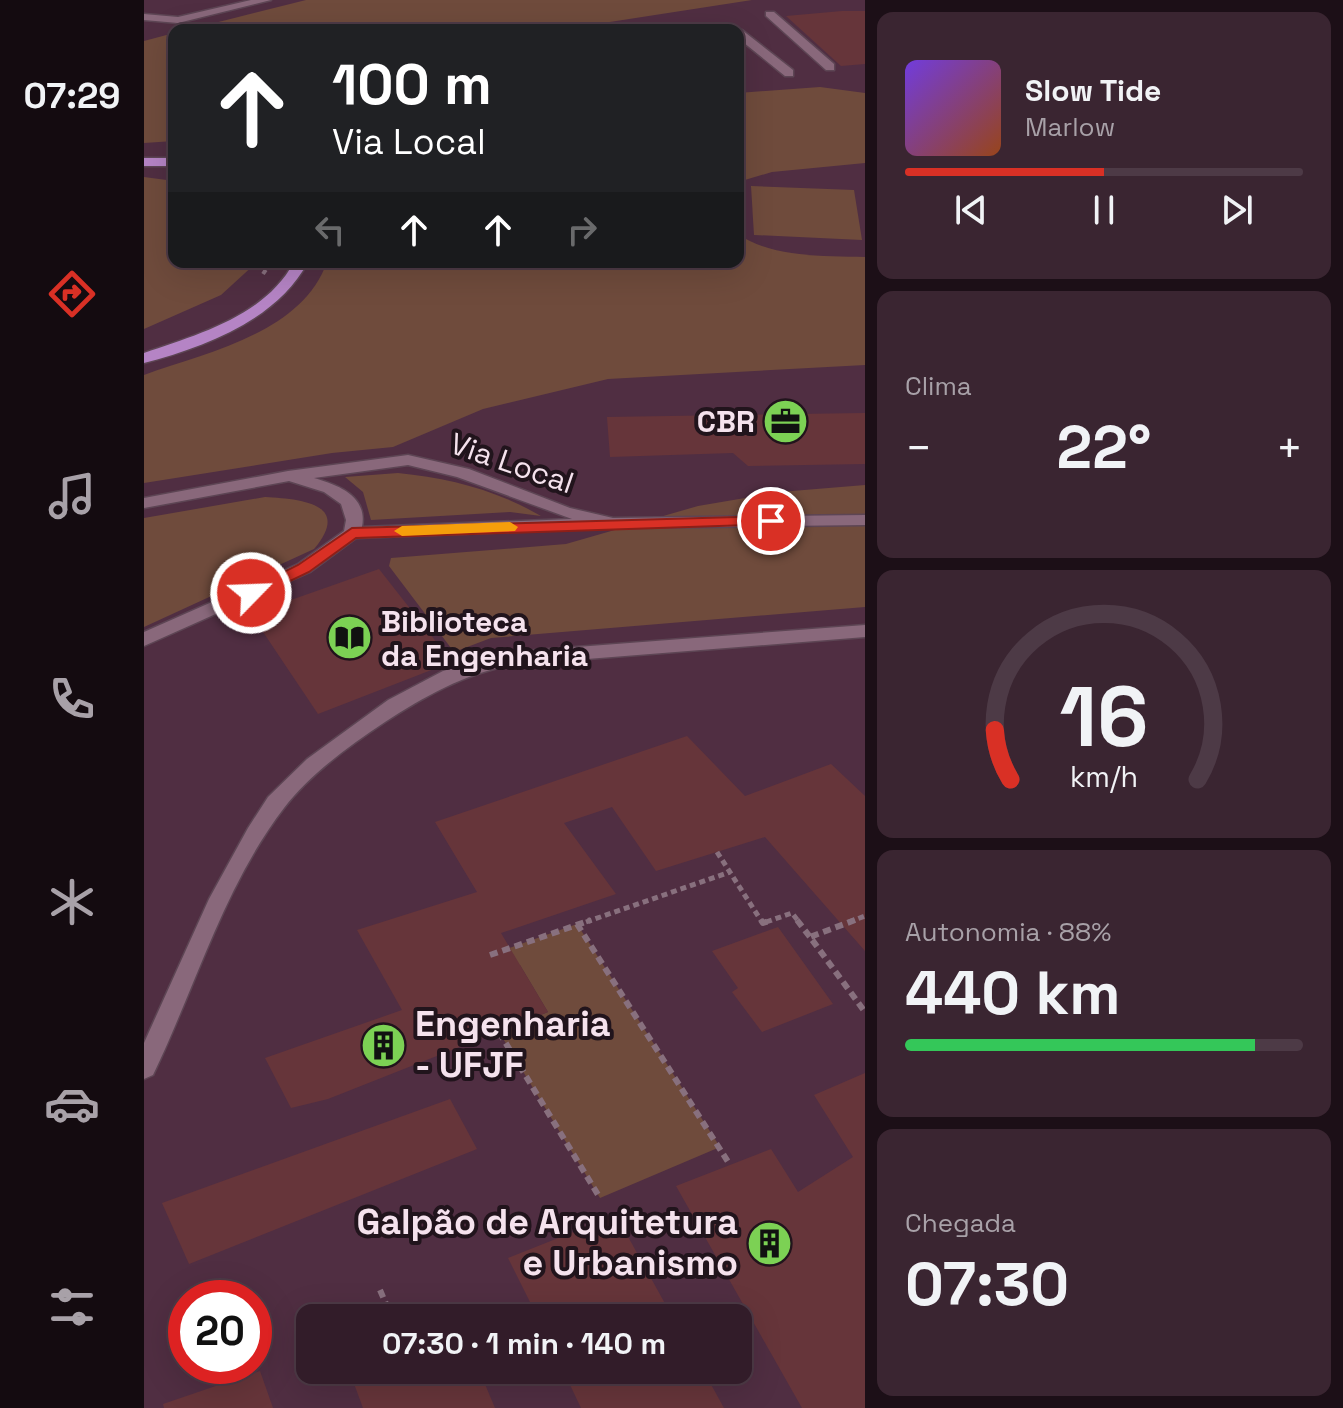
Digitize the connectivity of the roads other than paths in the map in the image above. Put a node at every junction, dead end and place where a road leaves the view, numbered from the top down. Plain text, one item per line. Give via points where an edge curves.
1 (265, 0) edge
2 (770, 14) dead end
3 (144, 17) edge
4 (744, 37) edge
5 (830, 67) dead end
6 (789, 73) dead end
7 (144, 162) edge
8 (168, 162) edge
9 (297, 268) edge
10 (144, 358) edge
11 (288, 476) junction
12 (144, 503) edge
13 (865, 520) edge
14 (613, 523) junction
15 (352, 533) junction
16 (865, 631) edge
17 (144, 640) edge
18 (144, 1068) edge

1 - 3 lane via 178,20
2 - 5 lane
4 - 6 lane
7 - 8 main road
9 - 10 main road via 274,299 232,324
11 - 12 lane, Via Local
11 - 14 lane, Via Local via 408,460
11 - 15 lane via 349,499 355,510
13 - 14 lane, Via Local
14 - 15 lane
15 - 17 lane via 304,568
16 - 18 lane via 560,652 476,666 428,686 323,755 277,803 233,876

